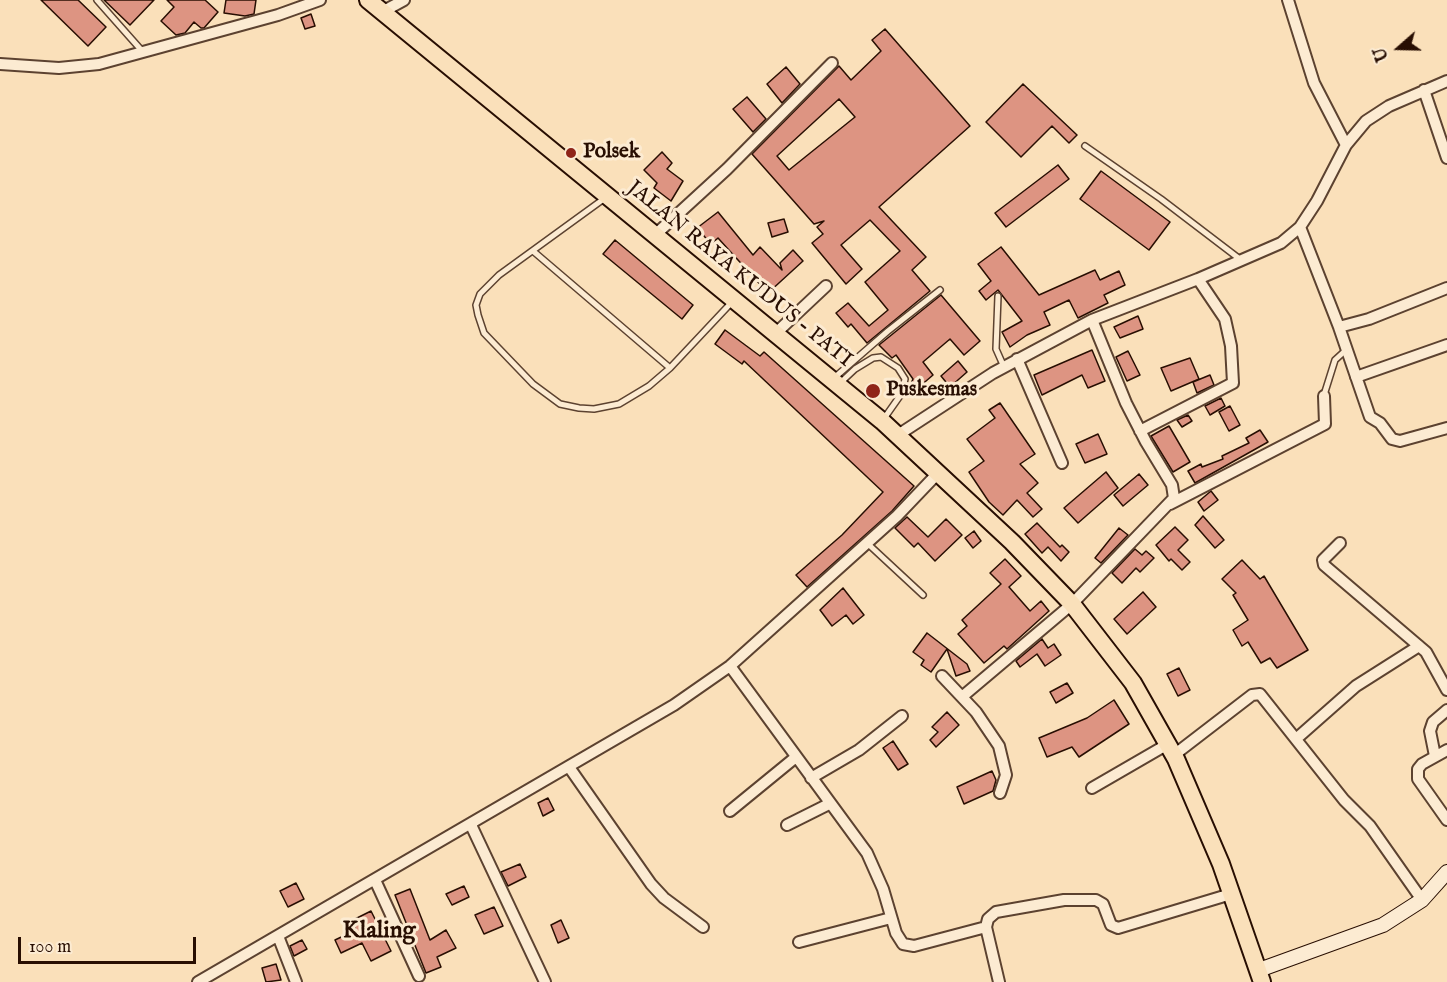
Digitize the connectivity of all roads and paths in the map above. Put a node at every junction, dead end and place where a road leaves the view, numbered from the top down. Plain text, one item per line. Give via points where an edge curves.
1 (97, 0) edge
2 (320, 0) edge
3 (368, 0) edge
4 (404, 0) edge
5 (1287, 0) edge
6 (382, 12) junction
7 (144, 53) junction
8 (832, 63) dead end
9 (0, 64) edge
10 (1447, 81) edge
11 (1424, 90) junction
12 (1346, 145) junction
13 (1085, 146) dead end
14 (1447, 158) edge
15 (607, 197) junction
16 (1300, 227) junction
17 (655, 235) junction
18 (533, 251) junction
19 (1243, 261) junction
20 (1198, 279) junction
21 (826, 286) dead end
22 (1447, 288) edge
23 (940, 290) dead end
24 (998, 296) dead end
25 (735, 300) junction
26 (1092, 320) junction
27 (1339, 327) junction
28 (776, 333) junction
29 (1447, 345) edge
30 (1346, 350) junction
31 (1017, 359) junction
32 (1004, 367) junction
33 (670, 368) junction
34 (1356, 377) junction
35 (836, 382) junction
36 (1324, 396) joint
37 (882, 421) junction
38 (1447, 428) edge
39 (1140, 432) junction
40 (898, 435) junction
41 (1062, 463) dead end
42 (939, 472) junction
43 (1170, 504) junction
44 (867, 542) junction
45 (1340, 543) dead end
46 (923, 596) dead end
47 (1072, 604) junction
48 (1419, 646) junction
49 (730, 666) junction
50 (942, 676) dead end
51 (1447, 690) edge
52 (963, 696) junction
53 (1447, 710) edge
54 (902, 716) dead end
55 (1296, 739) junction
56 (1171, 750) junction
57 (1447, 750) edge
58 (1435, 756) junction
59 (796, 757) junction
60 (569, 766) junction
61 (811, 778) junction
62 (1092, 788) dead end
63 (1000, 793) dead end
64 (829, 804) junction
65 (730, 811) dead end
66 (1447, 820) edge
67 (471, 825) junction
68 (787, 825) dead end
69 (1447, 872) edge
70 (375, 880) junction
71 (1232, 894) junction
72 (1422, 900) junction
73 (891, 918) junction
74 (703, 927) dead end
75 (986, 927) junction
76 (278, 936) junction
77 (799, 942) dead end
78 (419, 976) dead end
79 (1260, 976) edge
80 (212, 979) edge
81 (198, 982) edge
82 (296, 982) edge
83 (545, 982) edge
84 (999, 982) edge

1 - 7 lane
2 - 7 street
3 - 6 highway, JALAN RAYA KUDUS - PATI
4 - 6 street
5 - 12 street via 1314,83
6 - 15 highway, JALAN RAYA KUDUS - PATI
7 - 9 street via 74,67
8 - 17 street
10 - 11 street
11 - 12 street via 1376,112
11 - 14 street
12 - 16 street
13 - 19 lane
15 - 17 highway, JALAN RAYA KUDUS - PATI
15 - 18 lane
16 - 19 street via 1281,243
16 - 27 street
17 - 25 highway, JALAN RAYA KUDUS - PATI
18 - 33 lane
18 - 33 lane via 486,287 476,304 484,333 533,384 560,404 594,409 619,404
19 - 20 street
20 - 26 street
20 - 39 street via 1225,319 1233,383
21 - 28 street
22 - 27 street
23 - 35 lane via 888,331
24 - 32 lane via 996,349
25 - 28 highway, JALAN RAYA KUDUS - PATI
25 - 33 lane
26 - 31 street
26 - 39 street
27 - 30 street
28 - 35 highway, JALAN RAYA KUDUS - PATI
29 - 34 street
30 - 34 street
30 - 36 lane via 1335,360
31 - 32 street
31 - 41 street
32 - 40 street
34 - 38 street via 1370,417 1392,438 1417,438
35 - 37 highway, JALAN RAYA KUDUS - PATI
35 - 37 lane via 873,358 881,357 898,368 904,379 902,393
36 - 43 street via 1326,424
37 - 40 highway, JALAN RAYA KUDUS - PATI
39 - 43 street via 1174,490
40 - 42 highway, JALAN RAYA KUDUS - PATI
42 - 44 street
42 - 47 highway, JALAN RAYA KUDUS - PATI
43 - 47 street
44 - 46 lane
44 - 49 street
45 - 48 street via 1323,560 1324,565
47 - 52 street
47 - 56 highway, JALAN RAYA KUDUS - PATI via 1115,656
48 - 51 street
48 - 55 street via 1356,686
49 - 59 street
49 - 60 street via 674,705
50 - 52 street
52 - 63 street via 999,746 1006,775
53 - 58 street via 1430,731
54 - 61 street via 860,750
55 - 56 street via 1258,693
55 - 72 street via 1370,826
56 - 62 street
56 - 71 highway, JALAN RAYA KUDUS - PATI
57 - 58 street
58 - 66 street via 1418,769 1418,779
59 - 61 street
59 - 65 street
60 - 67 street
60 - 74 street via 651,884 663,898
61 - 64 street
64 - 68 street
64 - 73 street via 876,869
67 - 70 street
67 - 83 street
69 - 72 main road
70 - 76 street
70 - 78 street
71 - 75 street via 1118,928 1111,925 1103,904 1092,899 1004,910 991,916
71 - 79 highway, JALAN RAYA KUDUS - PATI
72 - 79 main road via 1383,925
73 - 75 street via 898,939 908,946
73 - 77 street
75 - 84 street
76 - 80 street
76 - 82 street
80 - 81 street

